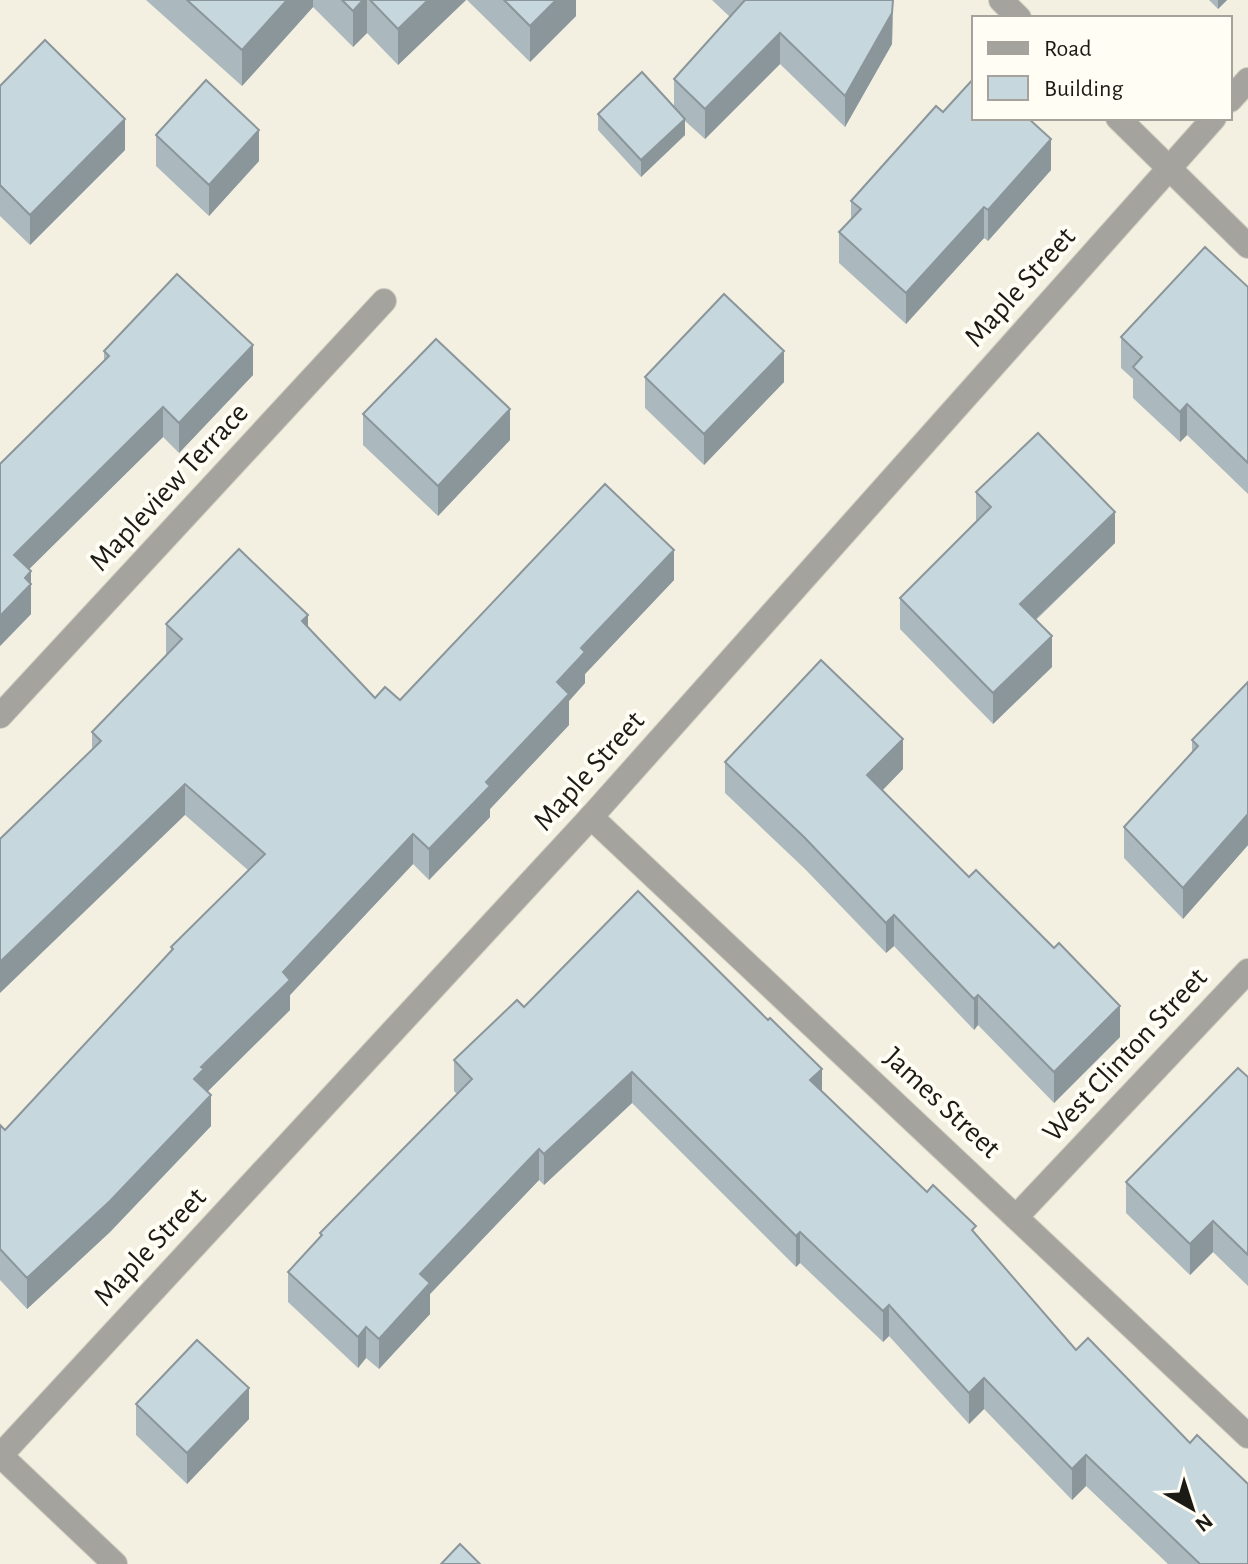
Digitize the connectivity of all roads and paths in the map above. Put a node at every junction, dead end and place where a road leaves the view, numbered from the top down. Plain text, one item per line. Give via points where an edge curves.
1 (1001, 0) edge
2 (1017, 16) edge
3 (1248, 80) edge
4 (1232, 98) edge
5 (1120, 120) edge
6 (1212, 120) edge
7 (1168, 169) junction
8 (1248, 246) edge
9 (384, 301) dead end
10 (0, 716) edge
11 (591, 817) junction
12 (1248, 971) edge
13 (1016, 1217) junction
14 (1248, 1436) edge
15 (0, 1455) edge
16 (115, 1564) edge

1 - 2 street
3 - 4 street
5 - 7 street
6 - 7 street, Maple Street
7 - 8 street
7 - 11 street, Maple Street
9 - 10 street, Mapleview Terrace
11 - 13 street, James Street
11 - 15 street, Maple Street
12 - 13 street, West Clinton Street
13 - 14 street, James Street
15 - 16 street

